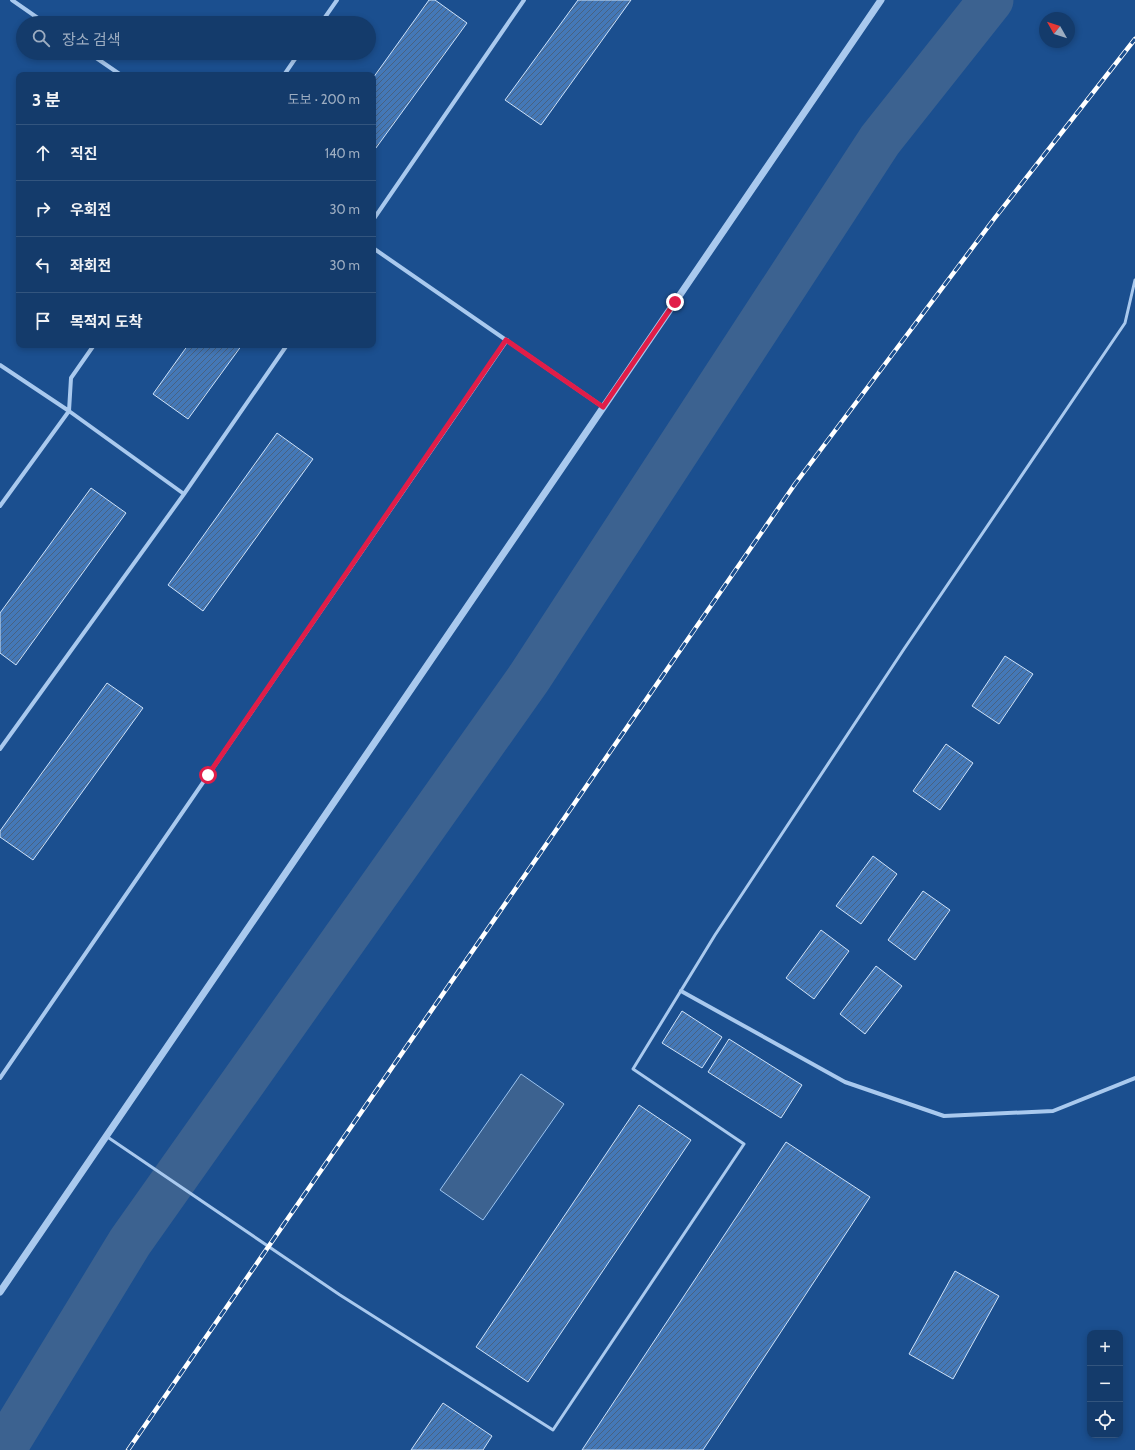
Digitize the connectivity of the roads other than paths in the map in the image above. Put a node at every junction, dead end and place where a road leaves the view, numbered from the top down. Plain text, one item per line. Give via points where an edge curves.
1 (12, 0) edge
2 (337, 0) edge
3 (524, 0) edge
4 (881, 0) edge
5 (35, 16) edge
6 (326, 16) edge
7 (99, 60) edge
8 (294, 60) edge
9 (117, 72) edge
10 (286, 72) edge
11 (376, 216) edge
12 (376, 250) edge
13 (1135, 280) edge
14 (506, 340) junction
15 (92, 348) edge
16 (285, 348) edge
17 (0, 365) edge
18 (603, 407) junction
19 (69, 412) junction
20 (184, 494) junction
21 (0, 506) edge
22 (0, 749) edge
23 (681, 991) junction
24 (0, 1078) edge
25 (1135, 1078) edge
26 (106, 1136) junction
27 (1, 1290) edge

1 - 5 street
2 - 6 street
3 - 11 street
4 - 18 street
7 - 9 street
8 - 10 street
12 - 14 street
13 - 23 lane via 1125,323 904,649 715,935
14 - 18 street
14 - 24 street
15 - 19 street via 71,378
16 - 20 street
17 - 19 street
18 - 26 street
19 - 20 street
19 - 21 street
20 - 22 street
23 - 25 street via 845,1082 944,1116 1053,1111
23 - 26 lane via 633,1070 744,1144 553,1430 340,1295
26 - 27 street

